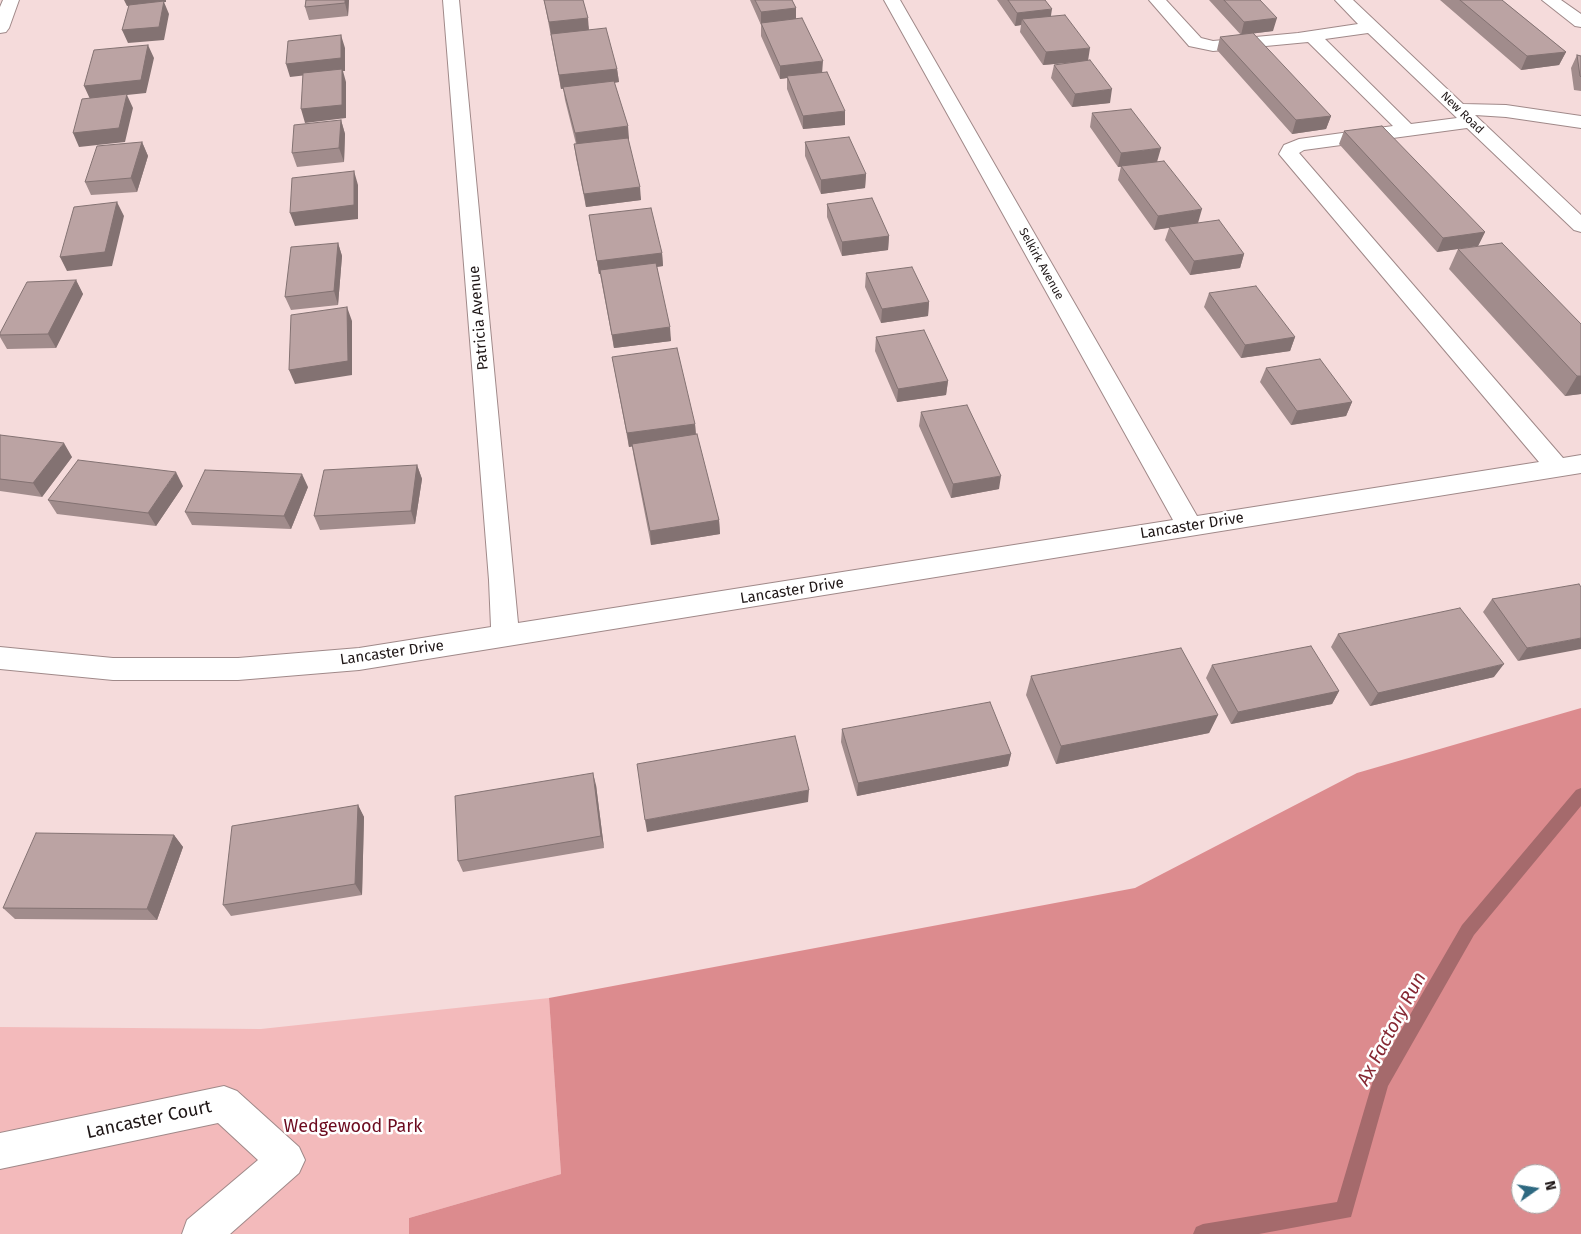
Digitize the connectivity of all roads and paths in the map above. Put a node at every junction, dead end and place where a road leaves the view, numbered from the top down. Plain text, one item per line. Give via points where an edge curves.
1 (11, 0) edge
2 (451, 0) edge
3 (892, 0) edge
4 (1157, 0) edge
5 (1343, 0) edge
6 (1550, 0) edge
7 (1581, 22) edge
8 (1372, 27) junction
9 (0, 28) edge
10 (1312, 36) junction
11 (1458, 109) junction
12 (1472, 122) junction
13 (1581, 122) edge
14 (1407, 130) junction
15 (1581, 226) edge
16 (1569, 466) edge
17 (1190, 526) junction
18 (505, 637) junction
19 (4, 664) edge
20 (0, 1151) edge
21 (202, 1234) edge

1 - 9 street
2 - 18 street, Patricia Avenue
3 - 17 street, Selkirk Avenue
4 - 10 street via 1195,42 1214,46
5 - 8 street, New Road
6 - 7 street
8 - 10 street
8 - 11 street, New Road
10 - 14 street
11 - 12 street, New Road
11 - 13 street via 1506,111
12 - 14 street
12 - 15 street, New Road
14 - 16 street via 1299,145 1289,154
16 - 17 street, Lancaster Drive
17 - 18 street, Lancaster Drive
18 - 19 street, Lancaster Drive via 359,660 238,670
20 - 21 street, Lancaster Court via 224,1104 286,1160

